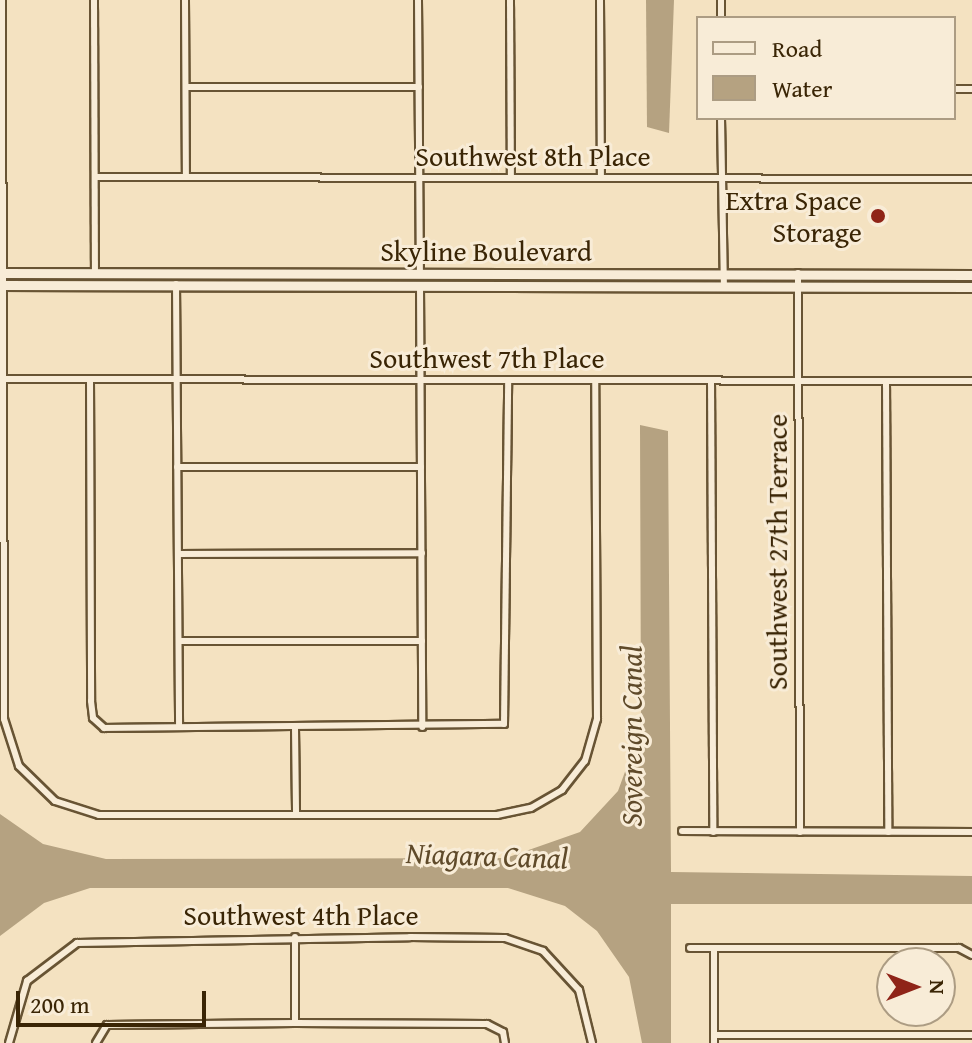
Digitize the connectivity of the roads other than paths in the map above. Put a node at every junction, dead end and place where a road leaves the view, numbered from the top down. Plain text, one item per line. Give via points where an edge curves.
1 (2, 0) edge
2 (94, 0) edge
3 (185, 0) edge
4 (418, 0) edge
5 (510, 0) edge
6 (600, 0) edge
7 (186, 87) junction
8 (419, 87) junction
9 (721, 120) edge
10 (95, 177) junction
11 (186, 177) junction
12 (419, 177) junction
13 (722, 177) junction
14 (511, 178) junction
15 (601, 178) junction
16 (972, 179) edge
17 (2, 273) edge
18 (95, 273) junction
19 (176, 273) junction
20 (420, 273) junction
21 (798, 273) junction
22 (724, 274) junction
23 (972, 275) edge
24 (176, 284) junction
25 (2, 285) edge
26 (95, 285) junction
27 (420, 286) junction
28 (724, 286) junction
29 (798, 286) junction
30 (972, 287) edge
31 (3, 379) junction
32 (90, 379) junction
33 (177, 379) junction
34 (421, 380) junction
35 (508, 380) junction
36 (595, 380) junction
37 (711, 380) junction
38 (798, 380) junction
39 (886, 381) junction
40 (972, 381) edge
41 (177, 467) junction
42 (421, 467) junction
43 (422, 553) junction
44 (178, 554) junction
45 (179, 641) junction
46 (422, 641) junction
47 (179, 727) junction
48 (422, 727) junction
49 (295, 728) junction
50 (296, 815) junction
51 (682, 831) dead end
52 (713, 832) junction
53 (800, 832) junction
54 (888, 832) junction
55 (972, 832) edge
56 (295, 937) junction
57 (690, 948) dead end
58 (714, 948) junction
59 (972, 955) edge
60 (295, 1023) junction
61 (972, 1035) edge
62 (714, 1039) edge
63 (9, 1043) edge
64 (96, 1043) edge
65 (505, 1043) edge
66 (592, 1043) edge

1 - 17 street
2 - 10 street
3 - 7 street
4 - 8 street
5 - 14 street
6 - 15 street
7 - 8 street
7 - 11 street
8 - 12 street
9 - 13 street
10 - 11 street, Southwest 8th Place
10 - 18 street
11 - 12 street, Southwest 8th Place
12 - 14 street, Southwest 8th Place
12 - 20 street
13 - 15 street, Southwest 8th Place
13 - 16 street, Southwest 8th Place
13 - 22 street
14 - 15 street, Southwest 8th Place
17 - 18 street, Skyline Boulevard
17 - 25 street
18 - 19 street, Skyline Boulevard
18 - 26 street
19 - 20 street, Skyline Boulevard
19 - 24 street
20 - 22 street, Skyline Boulevard
20 - 27 street
21 - 22 street, Skyline Boulevard
21 - 23 street, Skyline Boulevard
21 - 29 street, Southwest 27th Terrace
22 - 28 street
24 - 26 street, Skyline Boulevard
24 - 27 street, Skyline Boulevard
24 - 33 street
25 - 26 street, Skyline Boulevard
25 - 31 street
27 - 28 street, Skyline Boulevard
27 - 34 street
28 - 29 street, Skyline Boulevard
29 - 30 street, Skyline Boulevard
29 - 38 street, Southwest 27th Terrace
31 - 32 street, Southwest 7th Place
31 - 50 street via 4,719 13,755 40,790 90,814
32 - 33 street, Southwest 7th Place
32 - 47 street via 97,724
33 - 34 street, Southwest 7th Place
33 - 41 street
34 - 35 street, Southwest 7th Place
34 - 42 street
35 - 36 street, Southwest 7th Place
35 - 48 street via 504,724
36 - 37 street, Southwest 7th Place
36 - 50 street via 597,719 585,761 562,790 505,815
37 - 38 street, Southwest 7th Place
37 - 52 street
38 - 39 street, Southwest 7th Place
38 - 53 street, Southwest 27th Terrace
39 - 40 street, Southwest 7th Place
39 - 54 street
41 - 42 street
41 - 44 street
42 - 43 street
43 - 44 street
43 - 46 street
44 - 45 street
45 - 46 street
45 - 47 street
46 - 48 street
47 - 49 street
48 - 49 street
49 - 50 street
51 - 52 street
52 - 53 street
53 - 54 street
54 - 55 street
56 - 60 street
56 - 63 street, Southwest 4th Place via 98,938 66,947 36,969 14,1005
56 - 66 street, Southwest 4th Place via 505,938 536,948 565,969 586,1005
57 - 58 street
58 - 59 street via 959,948
58 - 62 street
60 - 64 street via 100,1029
60 - 65 street via 498,1027
61 - 62 street

